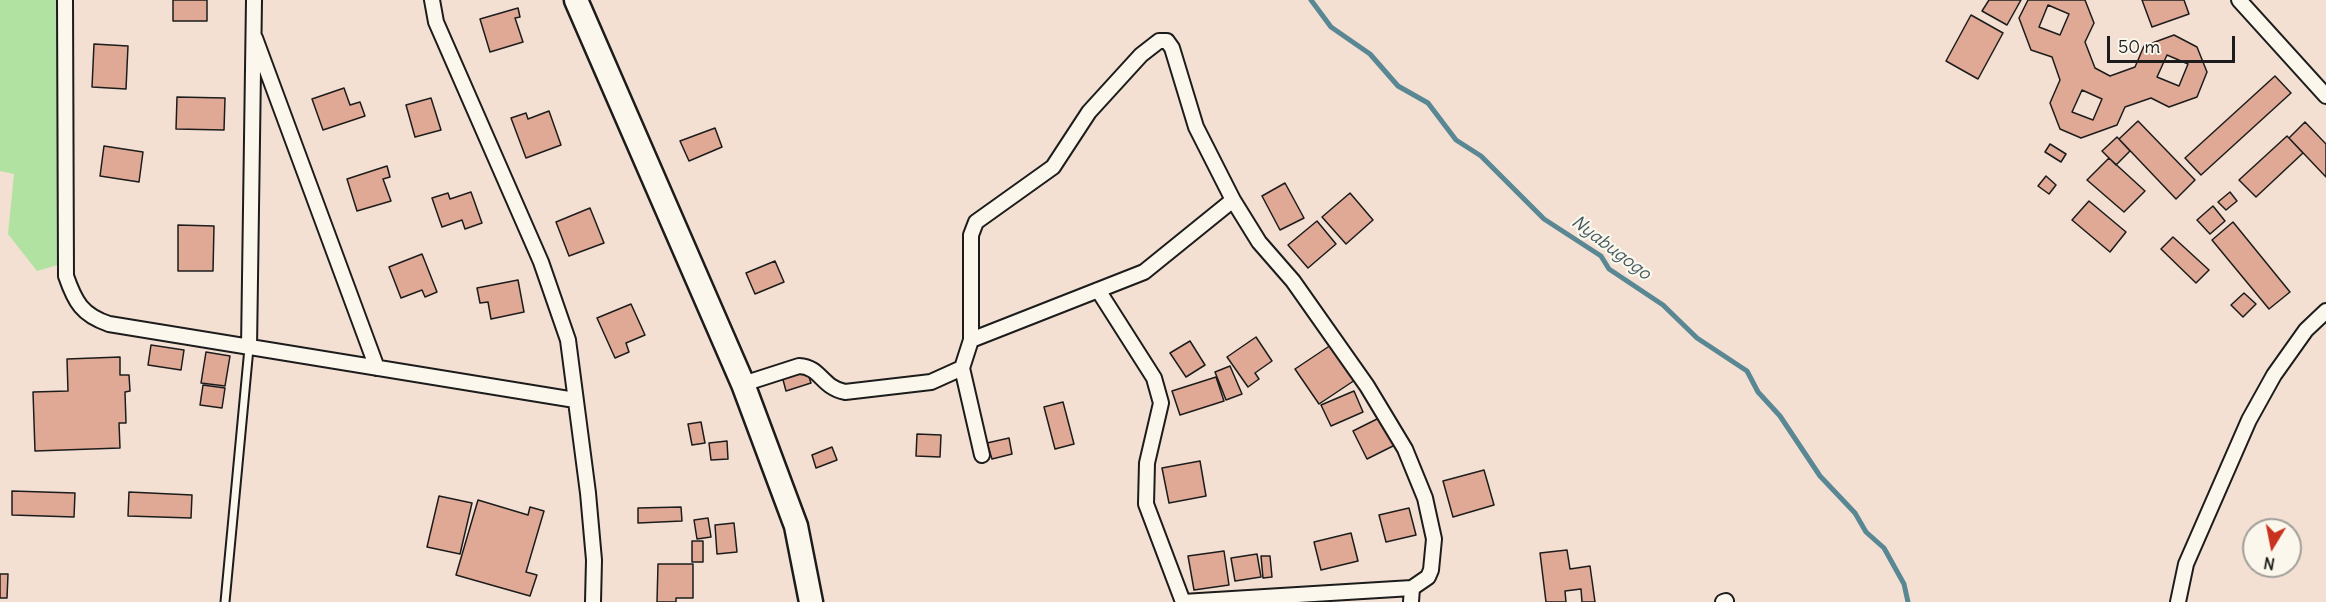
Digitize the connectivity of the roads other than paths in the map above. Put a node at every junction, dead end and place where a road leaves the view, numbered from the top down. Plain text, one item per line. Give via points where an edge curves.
1 (65, 0) edge
2 (254, 0) edge
3 (432, 0) edge
4 (576, 0) edge
5 (2239, 0) edge
6 (255, 38) junction
7 (2326, 96) edge
8 (1233, 200) junction
9 (1098, 290) junction
10 (2326, 311) edge
11 (971, 340) junction
12 (249, 348) junction
13 (376, 368) junction
14 (962, 368) junction
15 (743, 384) junction
16 (575, 400) junction
17 (982, 455) dead end
18 (1412, 588) junction
19 (225, 602) edge
20 (593, 602) edge
21 (811, 602) edge
22 (1183, 602) edge
23 (1411, 602) edge
24 (2178, 602) edge

1 - 12 street via 66,276 72,294 81,308 109,324
2 - 6 street
3 - 16 street via 436,22 541,262 568,340
4 - 15 main road
5 - 7 street
6 - 12 street
6 - 13 street
8 - 9 street via 1144,272
8 - 11 street via 1196,127 1172,48 1167,41 1159,42 1141,55 1089,112 1053,167 976,222 971,235
8 - 18 street via 1259,242 1293,281 1367,386 1405,449 1425,498 1434,539 1428,577
9 - 11 street
9 - 22 street via 1154,378 1161,403 1147,463 1146,504
10 - 24 street via 2274,375 2249,420 2186,564
11 - 14 street
12 - 13 street
12 - 19 lane
13 - 16 street
14 - 15 street via 931,382 845,392 833,390 808,366
14 - 17 street
15 - 21 main road via 796,526
16 - 20 street via 594,560
18 - 22 street
18 - 23 street

